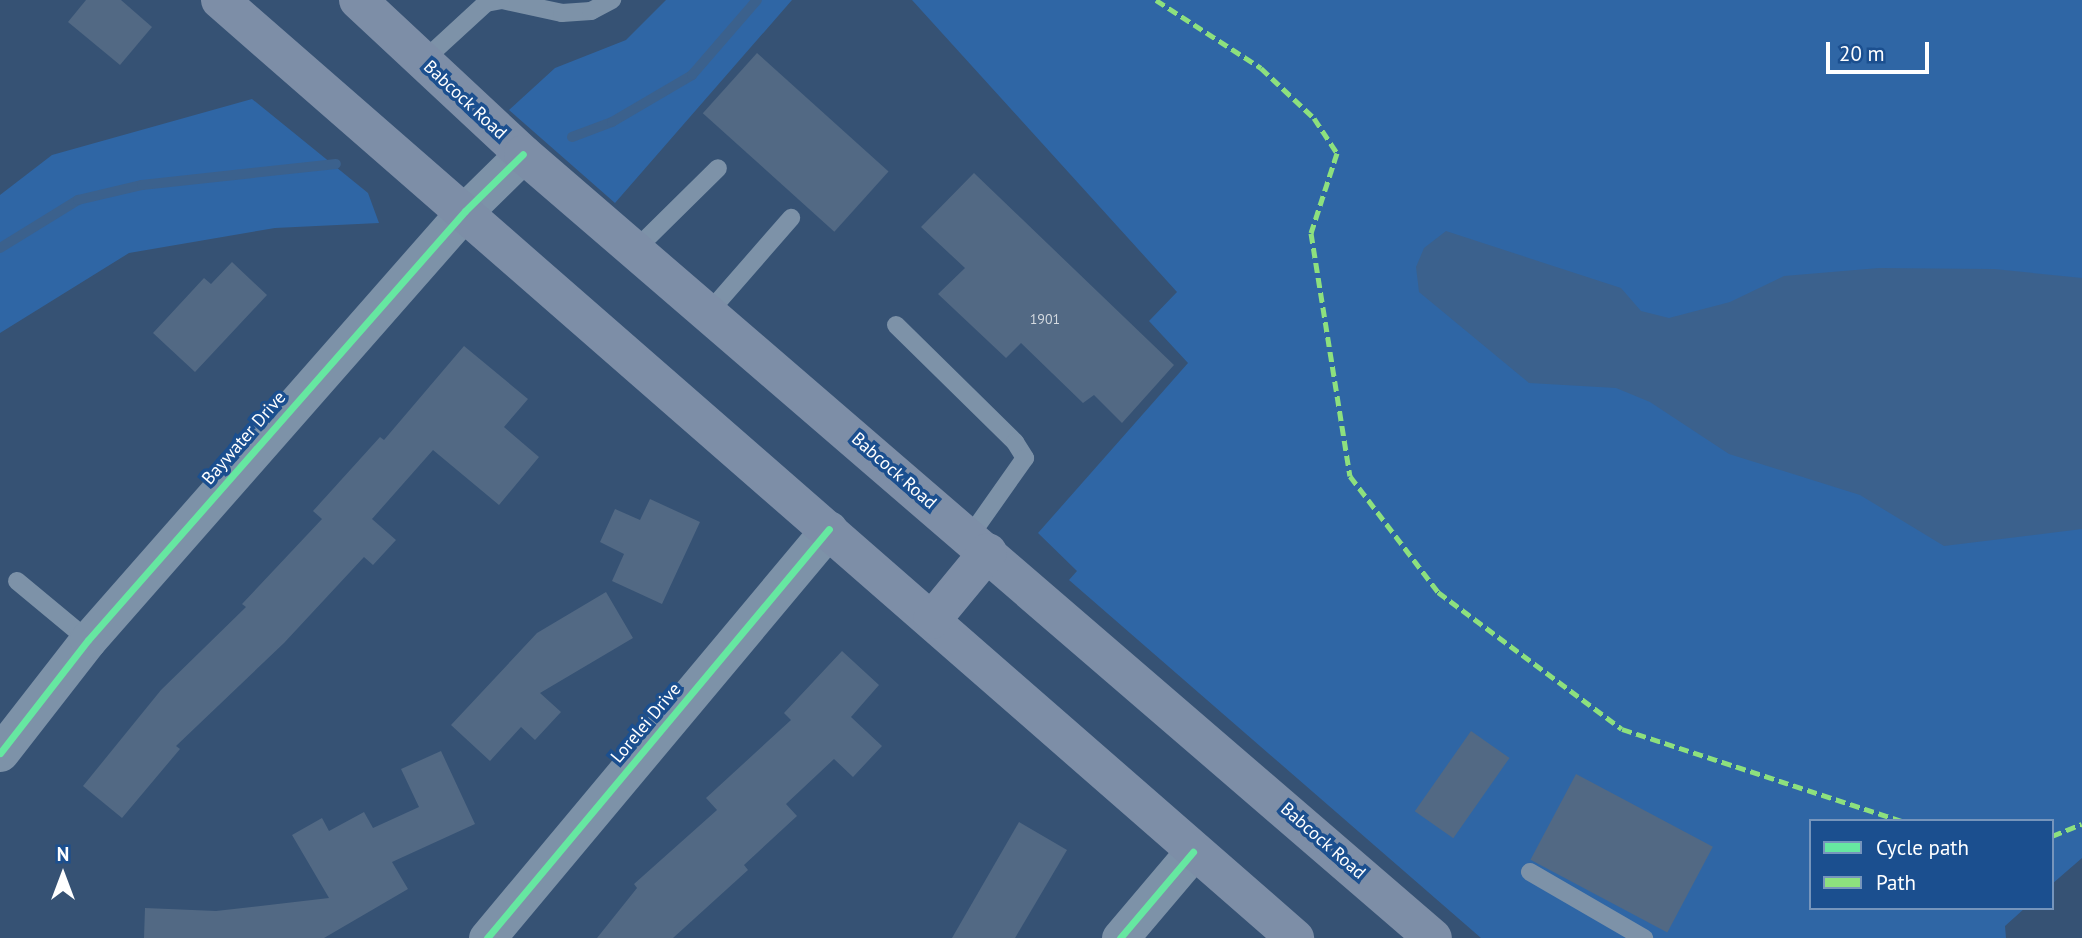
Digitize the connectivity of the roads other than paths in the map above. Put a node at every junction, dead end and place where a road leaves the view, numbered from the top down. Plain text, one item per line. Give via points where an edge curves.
1 (220, 0) edge
2 (358, 0) edge
3 (612, 0) edge
4 (494, 1) edge
5 (423, 61) junction
6 (523, 155) junction
7 (718, 168) dead end
8 (465, 211) junction
9 (791, 218) dead end
10 (636, 249) junction
11 (709, 313) junction
12 (896, 325) dead end
13 (829, 528) junction
14 (979, 544) junction
15 (17, 581) dead end
16 (932, 620) junction
17 (88, 640) junction
18 (0, 753) edge
19 (1193, 852) junction
20 (1530, 872) dead end
21 (486, 938) edge
22 (1120, 938) edge
23 (1295, 938) edge
24 (1433, 938) edge
25 (1644, 938) edge

1 - 8 main road
2 - 5 main road, Babcock Road
3 - 4 lane via 591,11 562,13
4 - 5 lane
5 - 6 main road, Babcock Road
6 - 8 street, Baywater Drive
6 - 10 main road, Babcock Road
7 - 10 lane
8 - 13 main road
8 - 17 street, Baywater Drive
9 - 11 lane
10 - 11 main road, Babcock Road
11 - 14 main road, Babcock Road
12 - 14 lane via 1016,442 1025,458
13 - 16 main road
13 - 21 street, Lorelei Drive
14 - 16 main road
14 - 24 main road, Babcock Road
15 - 17 lane
16 - 19 main road
17 - 18 street, Baywater Drive
19 - 22 street
19 - 23 main road
20 - 25 lane

